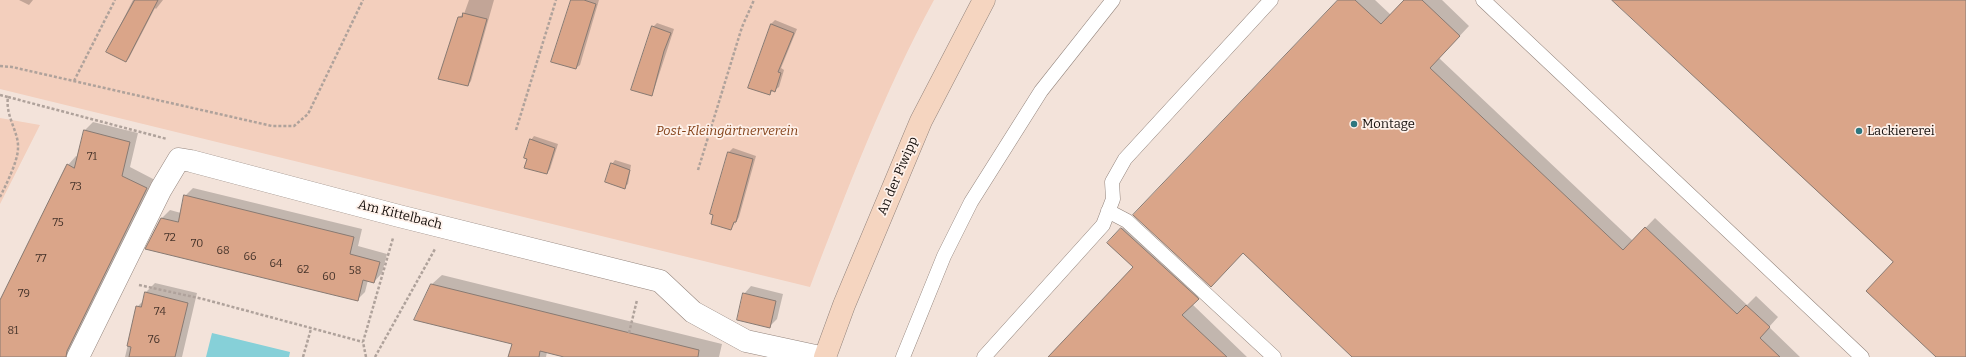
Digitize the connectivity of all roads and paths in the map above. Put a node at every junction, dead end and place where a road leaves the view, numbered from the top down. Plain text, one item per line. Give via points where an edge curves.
1 (115, 0) edge
2 (363, 0) edge
3 (556, 0) edge
4 (754, 0) edge
5 (984, 0) edge
6 (1113, 0) edge
7 (1271, 0) edge
8 (1483, 0) edge
9 (0, 66) edge
10 (74, 81) junction
11 (0, 95) edge
12 (8, 97) junction
13 (516, 130) dead end
14 (179, 159) junction
15 (698, 170) dead end
16 (0, 197) edge
17 (1108, 212) junction
18 (399, 216) junction
19 (447, 227) junction
20 (643, 276) junction
21 (116, 280) junction
22 (311, 329) junction
23 (629, 333) dead end
24 (363, 342) junction
25 (78, 357) edge
26 (303, 357) edge
27 (366, 357) edge
28 (375, 357) edge
29 (820, 357) edge
30 (825, 357) edge
31 (902, 357) edge
32 (984, 357) edge
33 (1274, 357) edge
34 (1862, 357) edge

1 - 10 path
2 - 10 path via 308,114 294,126 272,126
3 - 13 path
4 - 15 path via 742,27
5 - 30 street, An der Piwipp via 921,121
6 - 31 lane via 1041,91 971,202 944,256
7 - 17 lane via 1125,159 1112,182 1112,199
8 - 34 lane
9 - 10 path
11 - 12 path
12 - 14 path via 175,142
12 - 16 path via 7,105 18,148
14 - 18 street, Am Kittelbach
14 - 21 street via 161,189
17 - 32 lane via 1103,225
17 - 33 lane via 1127,221
18 - 19 street, Am Kittelbach
18 - 24 path
19 - 20 street, Am Kittelbach
19 - 28 path
20 - 23 path
20 - 29 street, Am Kittelbach via 660,281 693,312 746,341
21 - 22 path
21 - 25 street
22 - 24 path
22 - 26 path
24 - 27 path

